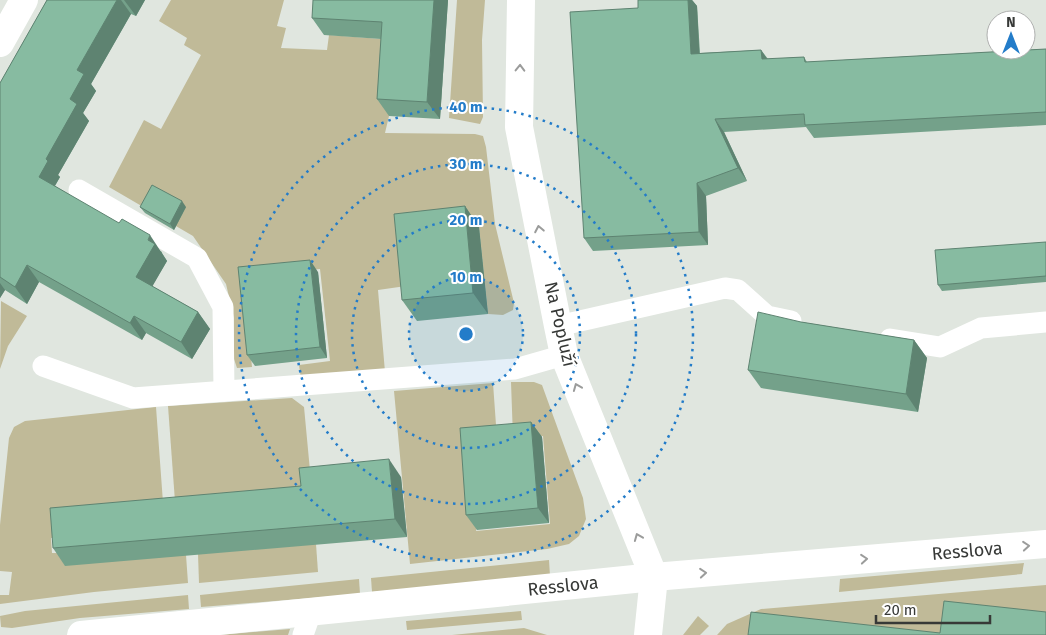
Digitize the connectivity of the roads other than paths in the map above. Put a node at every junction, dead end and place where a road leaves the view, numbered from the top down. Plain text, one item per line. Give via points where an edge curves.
1 (24, 0) edge
2 (521, 0) edge
3 (0, 43) edge
4 (79, 190) dead end
5 (1046, 322) edge
6 (808, 325) edge
7 (558, 326) junction
8 (872, 336) edge
9 (564, 356) junction
10 (43, 366) dead end
11 (224, 392) junction
12 (1046, 544) edge
13 (654, 577) junction
14 (307, 623) edge
15 (81, 635) edge
16 (648, 635) edge

1 - 3 street
7 -> 2 street, Na Popluží via 519,127
4 - 11 lane via 197,258 223,308
5 - 8 lane via 980,328 940,347
6 - 7 lane via 767,316 738,290 725,288
7 - 9 street, Na Popluží
9 - 11 lane via 515,369
13 -> 9 street, Na Popluží
10 - 11 lane via 133,398
13 -> 12 street, Resslova
13 - 14 street, Resslova
13 - 16 street, Na Popluží
14 - 15 street, Resslova

